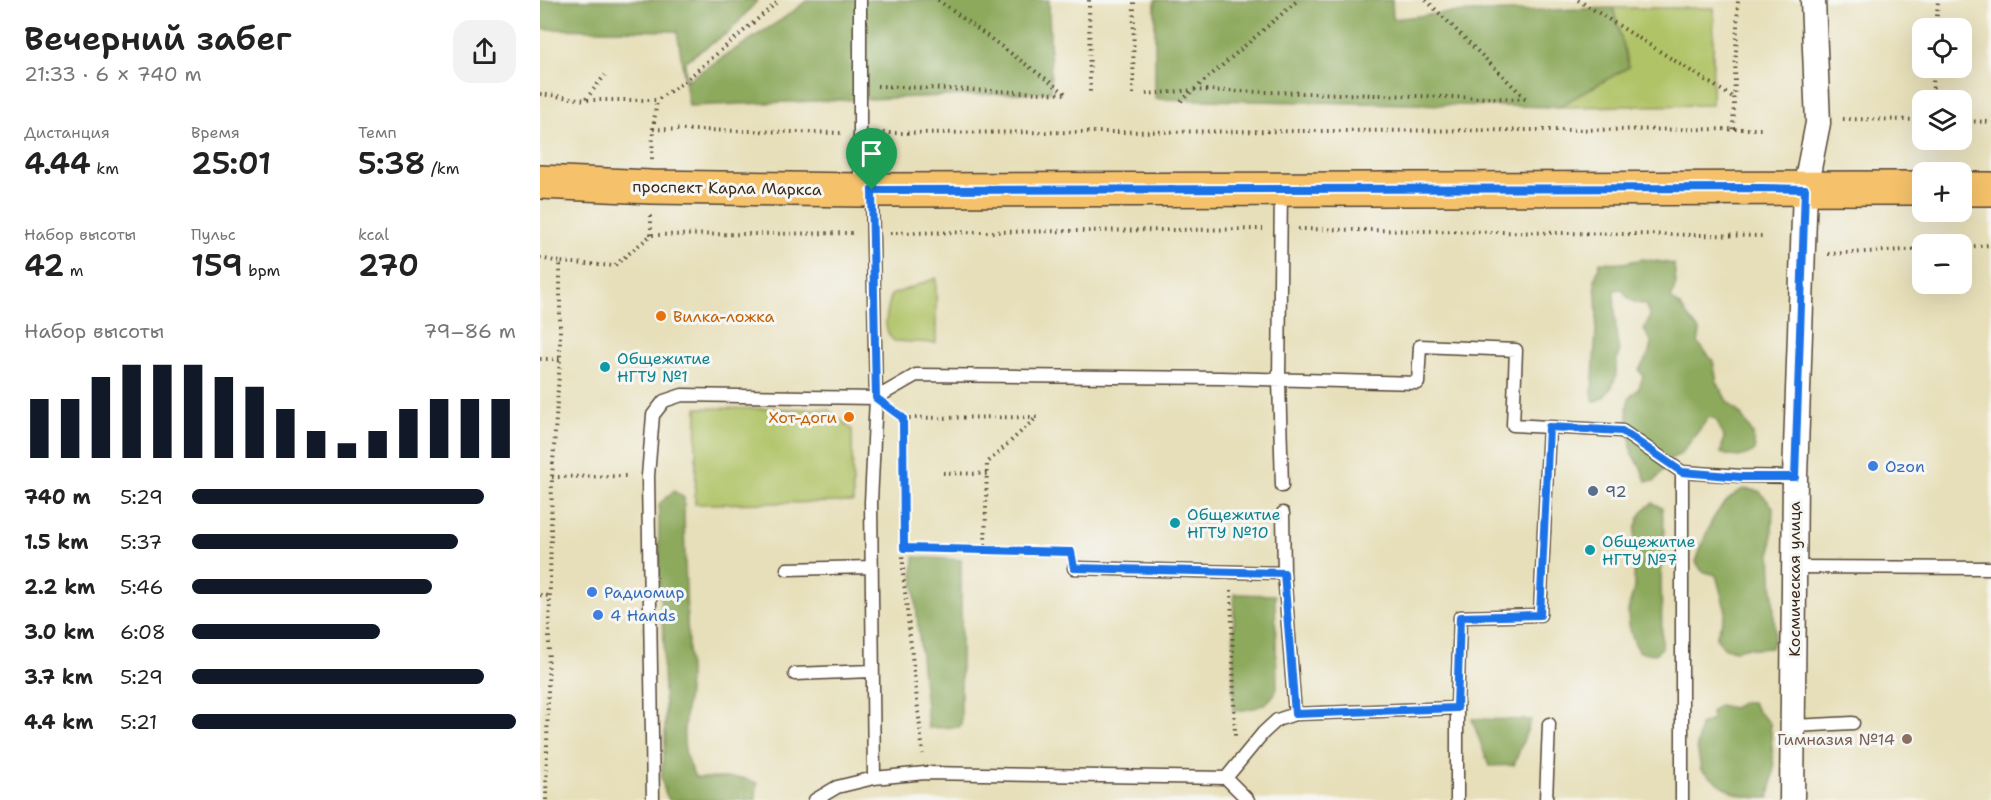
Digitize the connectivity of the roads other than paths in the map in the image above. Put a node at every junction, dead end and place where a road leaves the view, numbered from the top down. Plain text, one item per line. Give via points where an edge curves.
1 (860, 0) edge
2 (1813, 0) edge
3 (540, 182) edge
4 (1912, 188) edge
5 (1805, 189) junction
6 (1972, 189) edge
7 (1991, 189) edge
8 (866, 190) junction
9 (1281, 190) junction
10 (1279, 380) junction
11 (876, 398) junction
12 (1549, 427) junction
13 (1682, 472) junction
14 (1795, 477) junction
15 (1282, 486) dead end
16 (1283, 513) dead end
17 (871, 567) junction
18 (1794, 567) junction
19 (1074, 568) road end
20 (1991, 568) edge
21 (787, 569) dead end
22 (1284, 573) junction
23 (872, 670) junction
24 (795, 674) dead end
25 (1457, 708) junction
26 (1295, 714) junction
27 (1853, 723) dead end
28 (1549, 724) dead end
29 (1794, 726) junction
30 (874, 778) junction
31 (1226, 778) junction
32 (653, 800) edge
33 (814, 800) edge
34 (1248, 800) edge
35 (1457, 800) edge
36 (1546, 800) edge
37 (1682, 800) edge
38 (1792, 800) edge

1 - 8 lane via 860,134
2 - 5 street, Космическая улица via 1818,123
3 - 8 main road, проспект Карла Маркса via 651,188
4 - 5 main road, проспект Карла Маркса
5 - 9 main road, проспект Карла Маркса
5 - 14 street, Космическая улица
6 - 7 main road
8 - 9 main road, проспект Карла Маркса
8 - 11 lane via 873,233
9 - 10 lane
10 - 11 lane via 915,375
10 - 12 lane via 1418,383 1420,346 1515,350 1513,425
10 - 15 lane
11 - 17 lane
11 - 32 lane via 682,395 664,401 653,415 648,476
12 - 13 lane via 1622,431
12 - 25 lane via 1540,615 1460,617
13 - 14 lane
13 - 37 lane
14 - 18 street, Космическая улица
16 - 22 lane
17 - 21 lane
17 - 23 lane
18 - 20 lane
18 - 29 street, Космическая улица
19 - 22 lane
22 - 26 lane
23 - 24 lane
23 - 30 lane
25 - 26 lane
25 - 35 lane
26 - 31 lane via 1277,720
27 - 29 lane
28 - 36 lane
29 - 38 street, Космическая улица
30 - 31 lane via 925,773
30 - 33 lane via 837,787
31 - 34 lane

